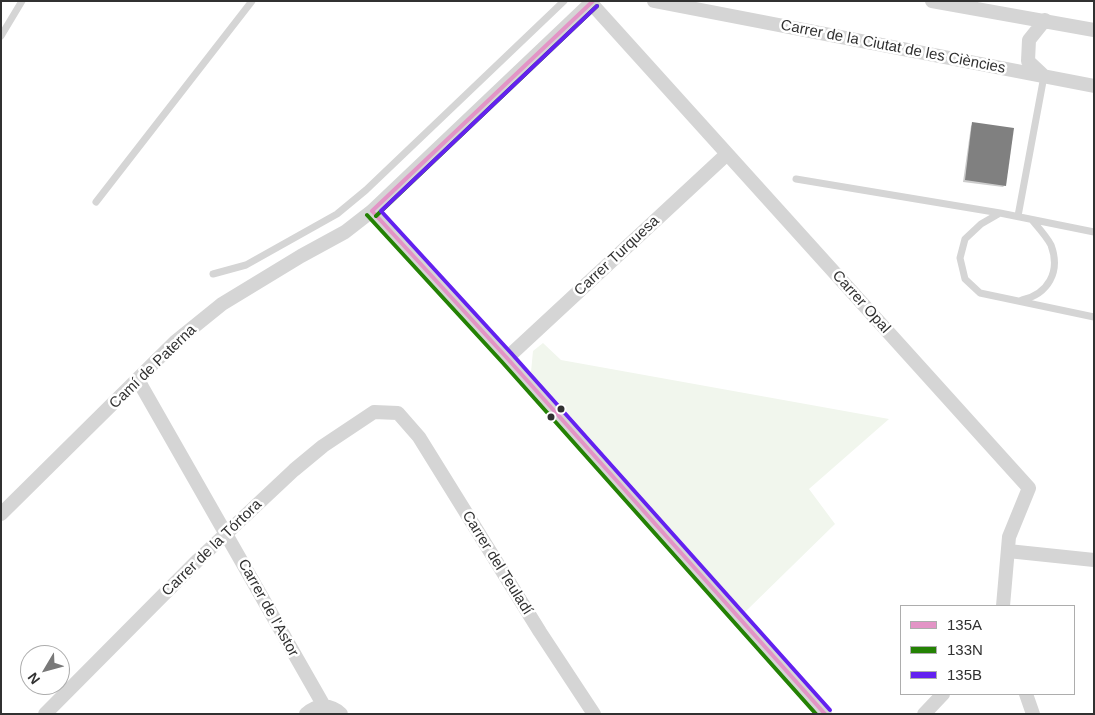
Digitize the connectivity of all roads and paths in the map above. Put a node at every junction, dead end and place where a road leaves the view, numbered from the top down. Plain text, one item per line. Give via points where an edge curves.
1 (22, 1) edge
2 (252, 1) edge
3 (564, 1) edge
4 (654, 1) edge
5 (932, 1) edge
6 (592, 2) edge
7 (693, 5) edge
8 (1045, 20) junction
9 (1094, 29) edge
10 (1, 36) edge
11 (1044, 76) junction
12 (1094, 86) edge
13 (727, 154) junction
14 (796, 179) dead end
15 (96, 202) dead end
16 (372, 211) junction
17 (1000, 213) junction
18 (1018, 216) junction
19 (1032, 220) junction
20 (1094, 232) edge
21 (213, 274) dead end
22 (1019, 301) junction
23 (1094, 317) edge
24 (507, 358) junction
25 (138, 380) junction
26 (398, 413) joint
27 (1, 514) edge
28 (226, 533) junction
29 (1008, 551) junction
30 (1094, 560) edge
31 (1003, 605) edge
32 (942, 695) edge
33 (1026, 695) edge
34 (324, 706) junction
35 (45, 714) edge
36 (306, 714) edge
37 (341, 714) edge
38 (594, 714) edge
39 (825, 714) edge
40 (924, 714) edge
41 (1033, 714) edge

1 - 10 lane
2 - 15 lane
3 - 21 lane via 337,214 246,265
4 - 7 street, Carrer de la Ciutat de les Ciències
5 - 8 street
6 - 13 street, Carrer Opal
6 - 16 street, Camí de Paterna
7 - 11 street, Carrer de la Ciutat de les Ciències
8 - 9 street
8 - 11 street via 1029,40 1028,61
11 - 12 street, Carrer de la Ciutat de les Ciències
11 - 18 lane
13 - 24 street, Carrer Turquesa
13 - 29 street, Carrer Opal via 1029,488 1009,537
14 - 17 lane
16 - 24 street
16 - 25 street, Camí de Paterna via 345,232 222,304 175,342
17 - 18 lane
17 - 22 lane via 965,239 960,258 965,279 980,293
18 - 19 lane
19 - 20 lane
19 - 22 lane via 1051,245 1054,274 1044,290
22 - 23 lane
24 - 39 street
25 - 27 street, Camí de Paterna
25 - 28 street, Carrer de l'Astor
26 - 28 street, Carrer de la Tórtora via 374,412 323,446
26 - 38 street, Carrer del Teuladí via 419,437
28 - 34 street, Carrer de l'Astor
28 - 35 street, Carrer de la Tórtora
29 - 30 street
29 - 31 street
32 - 40 street
33 - 41 street
34 - 36 street
34 - 37 street via 332,707

